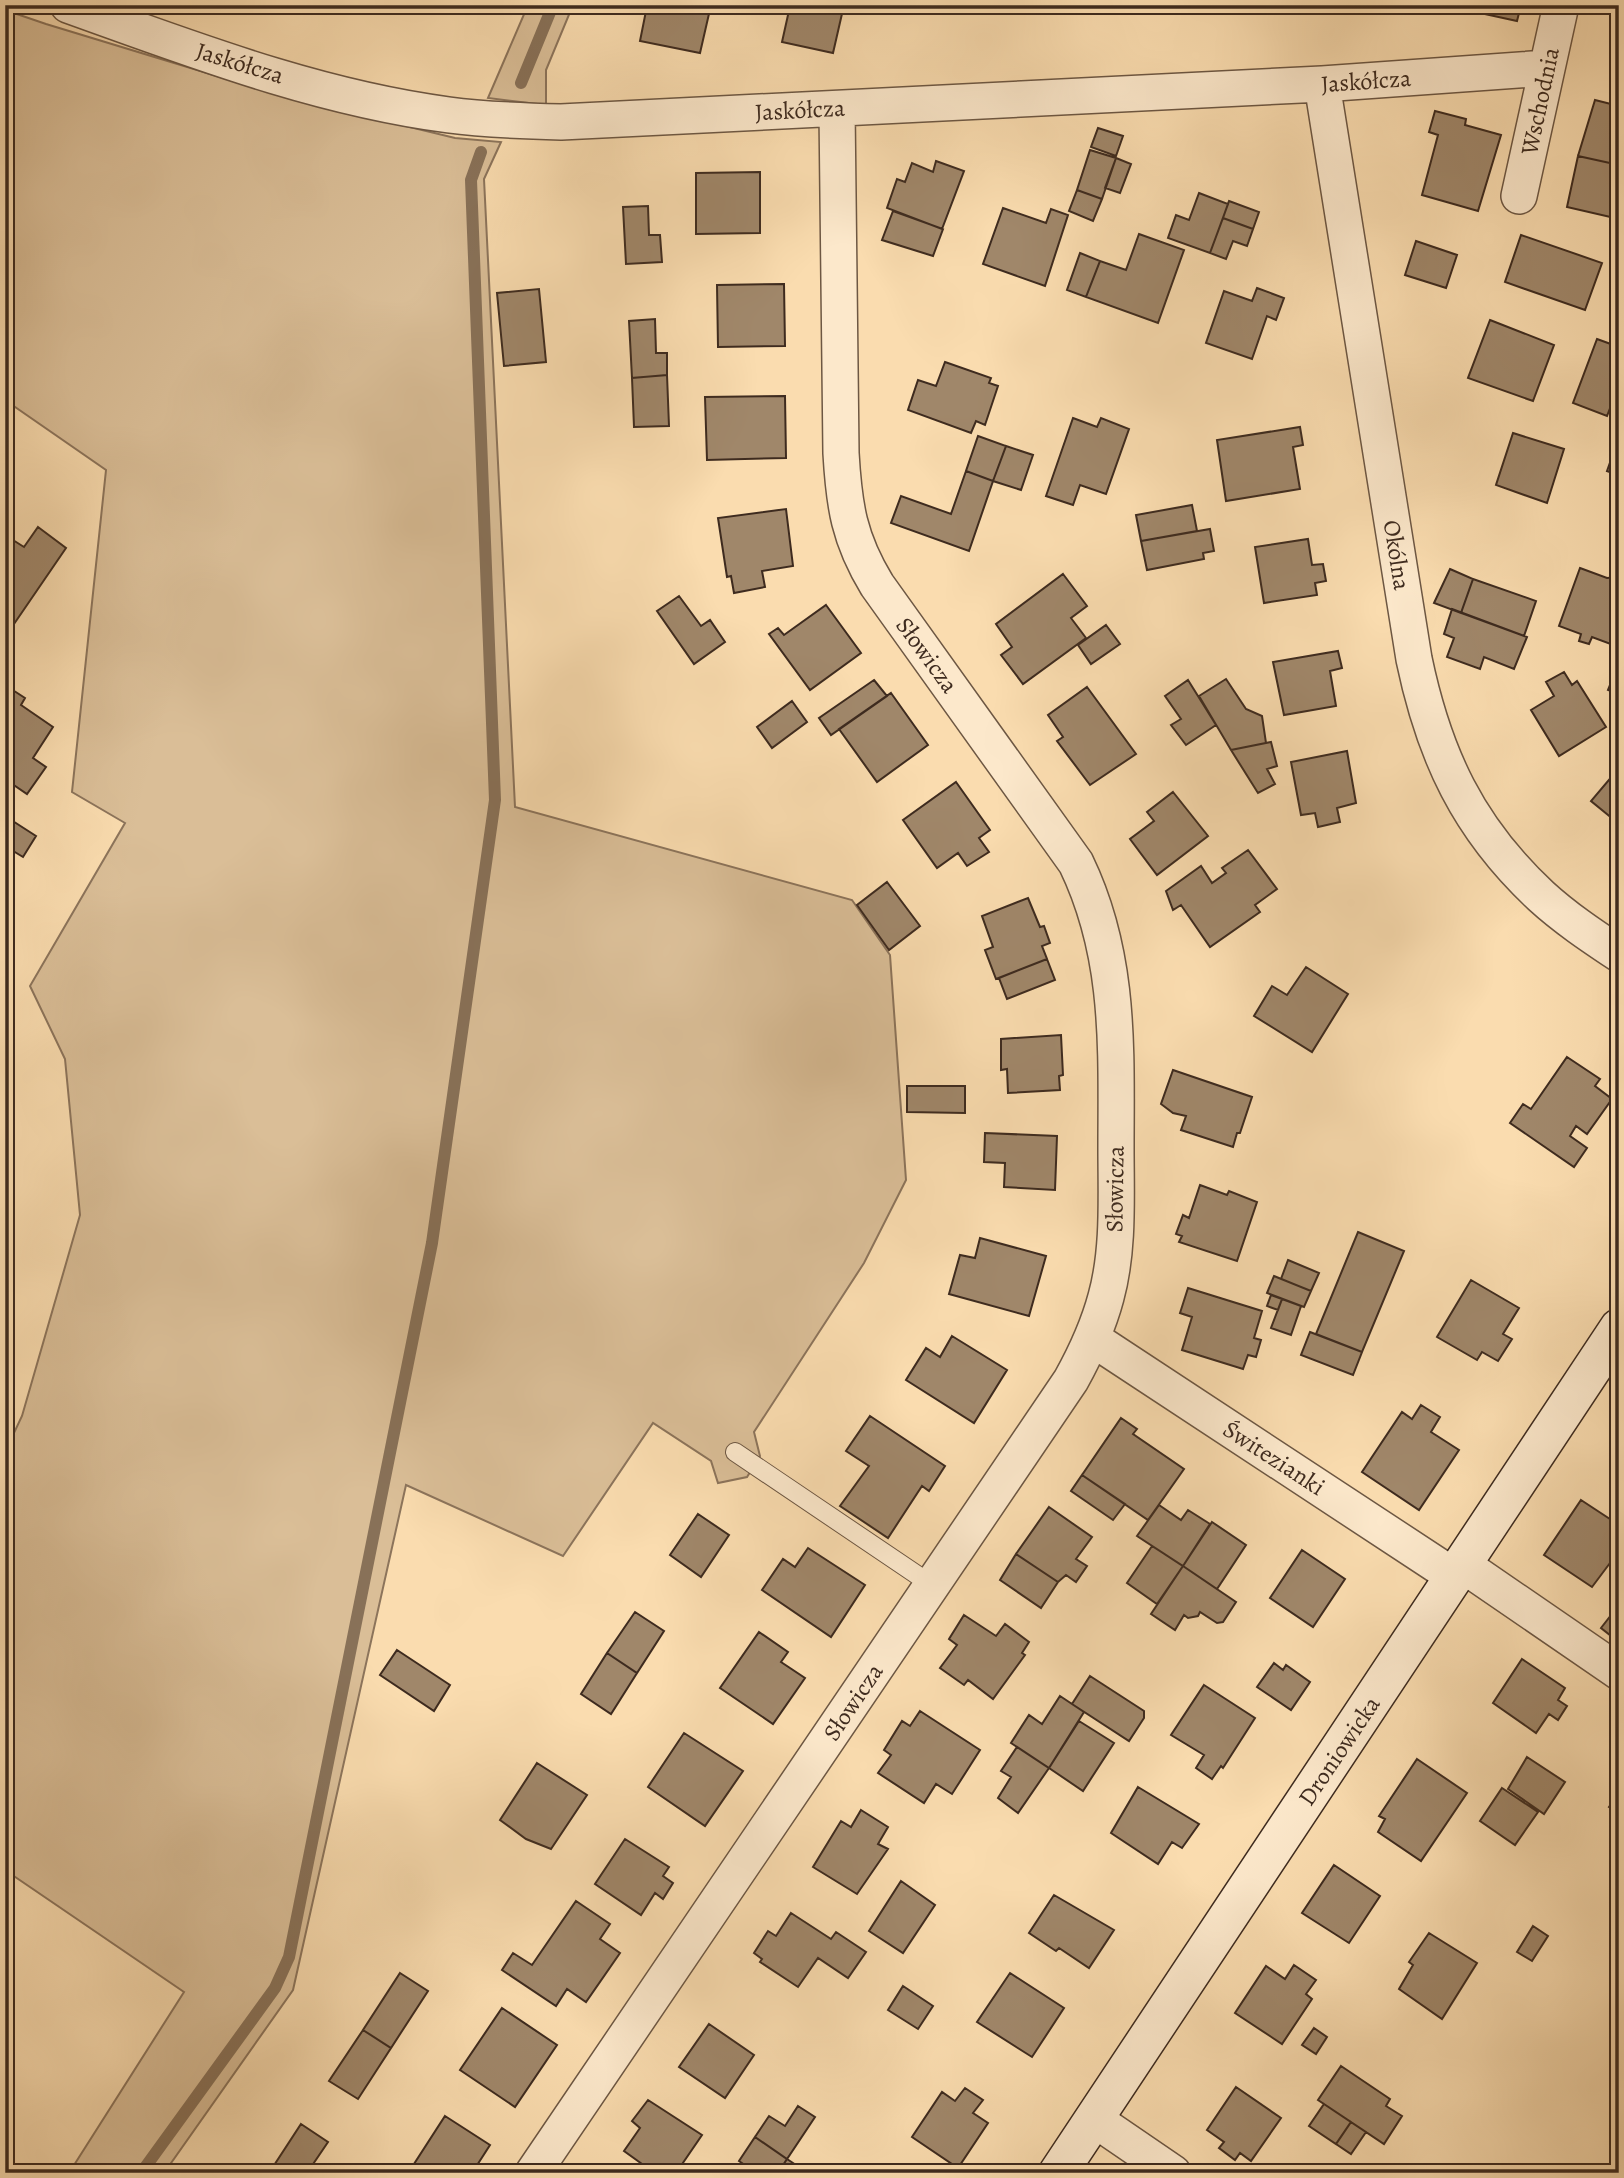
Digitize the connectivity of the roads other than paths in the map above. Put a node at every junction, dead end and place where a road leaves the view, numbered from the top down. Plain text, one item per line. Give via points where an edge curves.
1 (68, 5) edge
2 (1561, 5) edge
3 (1547, 68) junction
4 (1322, 84) junction
5 (837, 108) junction
6 (1519, 196) dead end
7 (1619, 954) edge
8 (1619, 1328) edge
9 (1093, 1339) junction
10 (735, 1452) dead end
11 (1459, 1571) junction
12 (932, 1585) junction
13 (1619, 1672) edge
14 (1094, 2119) junction
15 (533, 2173) edge
16 (1058, 2173) edge
17 (1173, 2173) edge

1 - 5 street, Jaskółcza via 283,77 448,115 561,122
2 - 3 street, Wschodnia
3 - 4 street, Jaskółcza
3 - 6 street, Wschodnia
4 - 5 street, Jaskółcza
4 - 7 street, Okólna via 1413,659 1432,732 1467,807 1514,870 1573,922
5 - 9 street, Słowicza via 842,484 852,535 877,585 1076,863 1090,891 1107,953 1116,1031 1116,1206 1107,1294
8 - 11 street, Droniowicka
9 - 11 street, Świtezianki
9 - 12 street, Słowicza via 1064,1390
10 - 12 lane
11 - 13 street, Świtezianki
11 - 14 street, Droniowicka
12 - 15 street, Słowicza
14 - 16 street, Droniowicka
14 - 17 street

